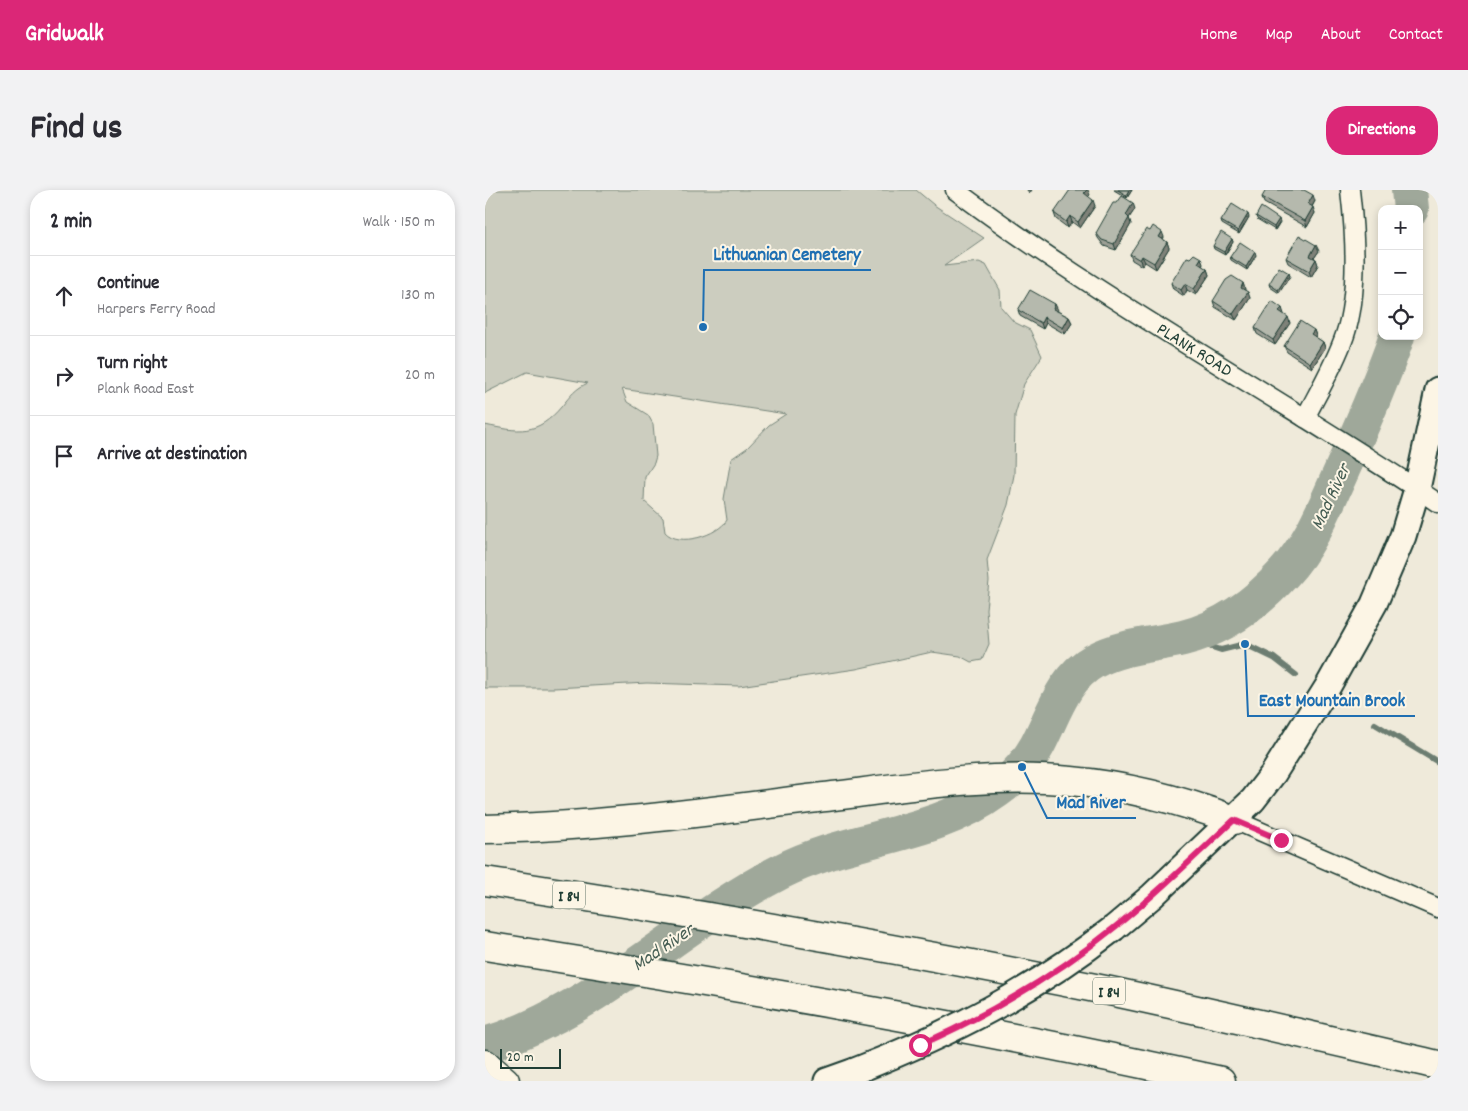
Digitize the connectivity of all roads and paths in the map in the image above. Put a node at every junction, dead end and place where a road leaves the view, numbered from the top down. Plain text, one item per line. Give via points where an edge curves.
1 (955, 190) edge
2 (1350, 190) edge
3 (1438, 390) edge
4 (1305, 418) junction
5 (1417, 489) junction
6 (1438, 503) edge
7 (1234, 820) junction
8 (485, 829) edge
9 (485, 881) edge
10 (1438, 908) edge
11 (485, 946) edge
12 (485, 1064) edge
13 (1438, 1065) edge
14 (505, 1081) edge
15 (827, 1081) edge
16 (1221, 1081) edge

1 - 4 street, PLANK ROAD via 1035,248
2 - 4 street via 1353,224 1349,317 1326,378
3 - 5 main road
4 - 5 street, PLANK ROAD
5 - 6 street, PLANK ROAD
5 - 7 main road via 1387,576 1350,650 1273,774
7 - 8 highway via 1149,793 1092,783 1016,778 931,784 660,818
7 - 10 street
7 - 15 main road, bridge via 1114,928 1050,975 982,1016 941,1036
9 - 13 highway, I 84 via 779,929 1102,990
11 - 16 highway via 973,1030
12 - 14 highway

